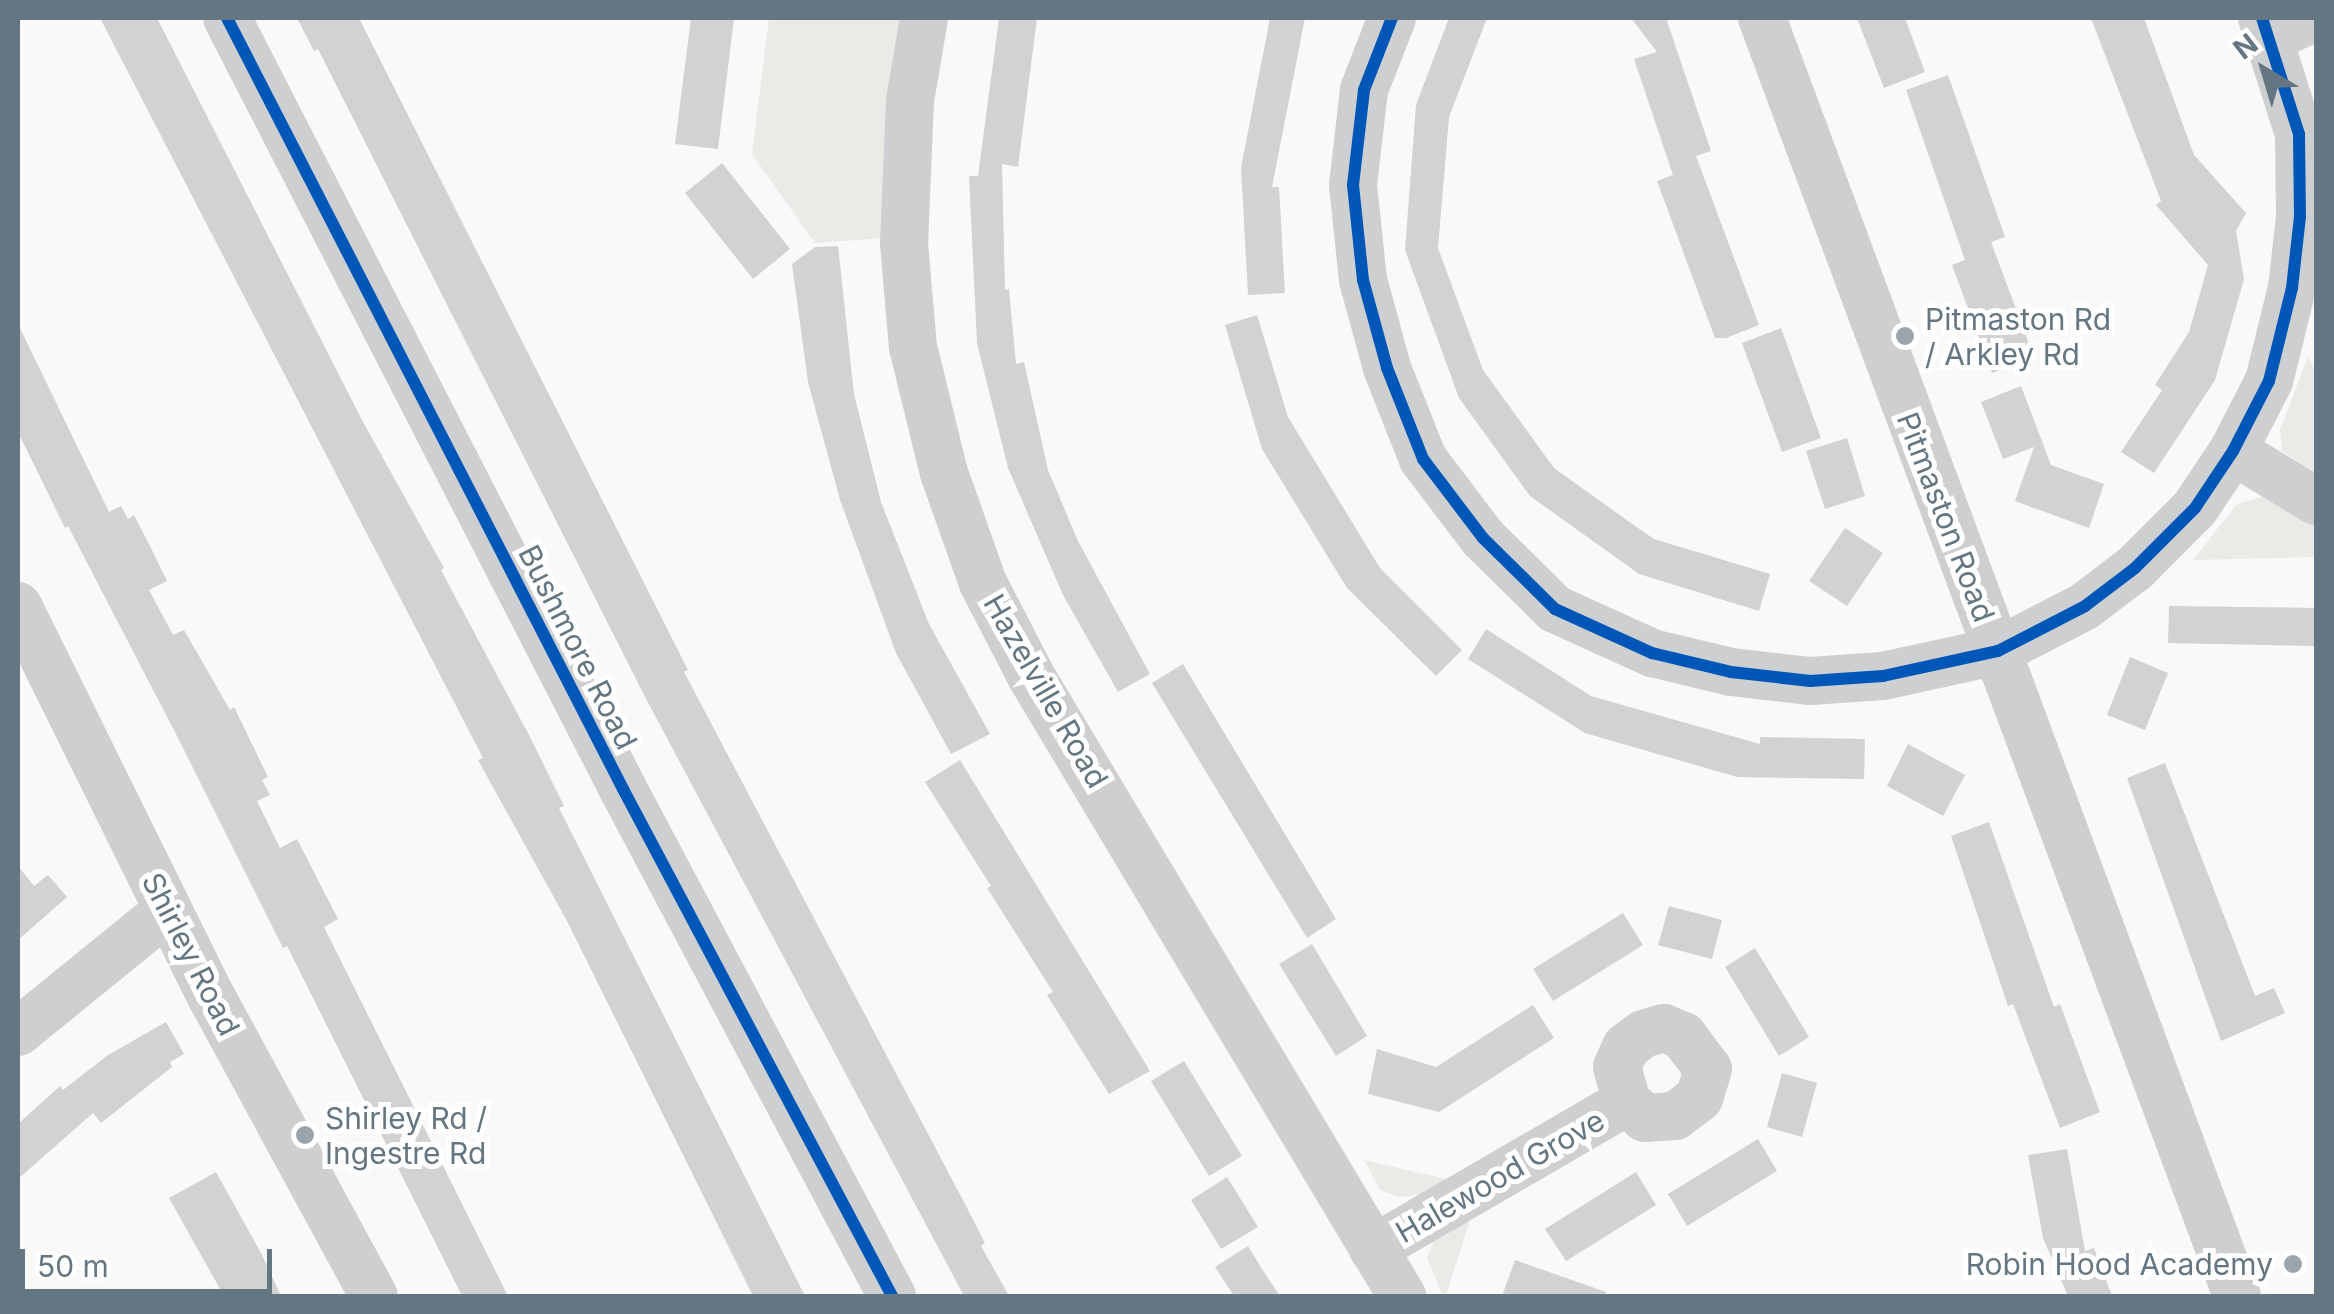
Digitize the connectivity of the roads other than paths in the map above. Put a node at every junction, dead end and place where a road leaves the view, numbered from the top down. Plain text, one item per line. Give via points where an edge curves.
1 (227, 18) edge
2 (924, 18) edge
3 (1392, 18) edge
4 (1762, 18) edge
5 (2314, 18) edge
6 (2267, 27) edge
7 (2233, 451) junction
8 (2316, 501) edge
9 (18, 606) edge
10 (1998, 650) junction
11 (168, 910) junction
12 (18, 1032) edge
13 (1627, 1102) dead end
14 (1374, 1249) junction
15 (374, 1296) edge
16 (892, 1296) edge
17 (1402, 1296) edge
18 (2238, 1296) edge

1 - 16 street, Bushmore Road
2 - 14 street, Hazelville Road via 910,101 904,242 913,347 944,473 977,564 1031,676
3 - 10 street via 1364,90 1352,186 1363,280 1423,458 1483,538 1555,608 1652,653 1731,672 1810,680 1884,676
4 - 10 street, Pitmaston Road
5 - 6 street
6 - 7 street via 2299,134 2300,217 2292,288 2269,381
7 - 8 street
7 - 10 street via 2195,508 2135,568 2079,610
9 - 11 street, Shirley Road
10 - 18 street, Pitmaston Road
11 - 12 street
11 - 15 street, Shirley Road
13 - 14 street, Halewood Grove
14 - 17 street, Hazelville Road

